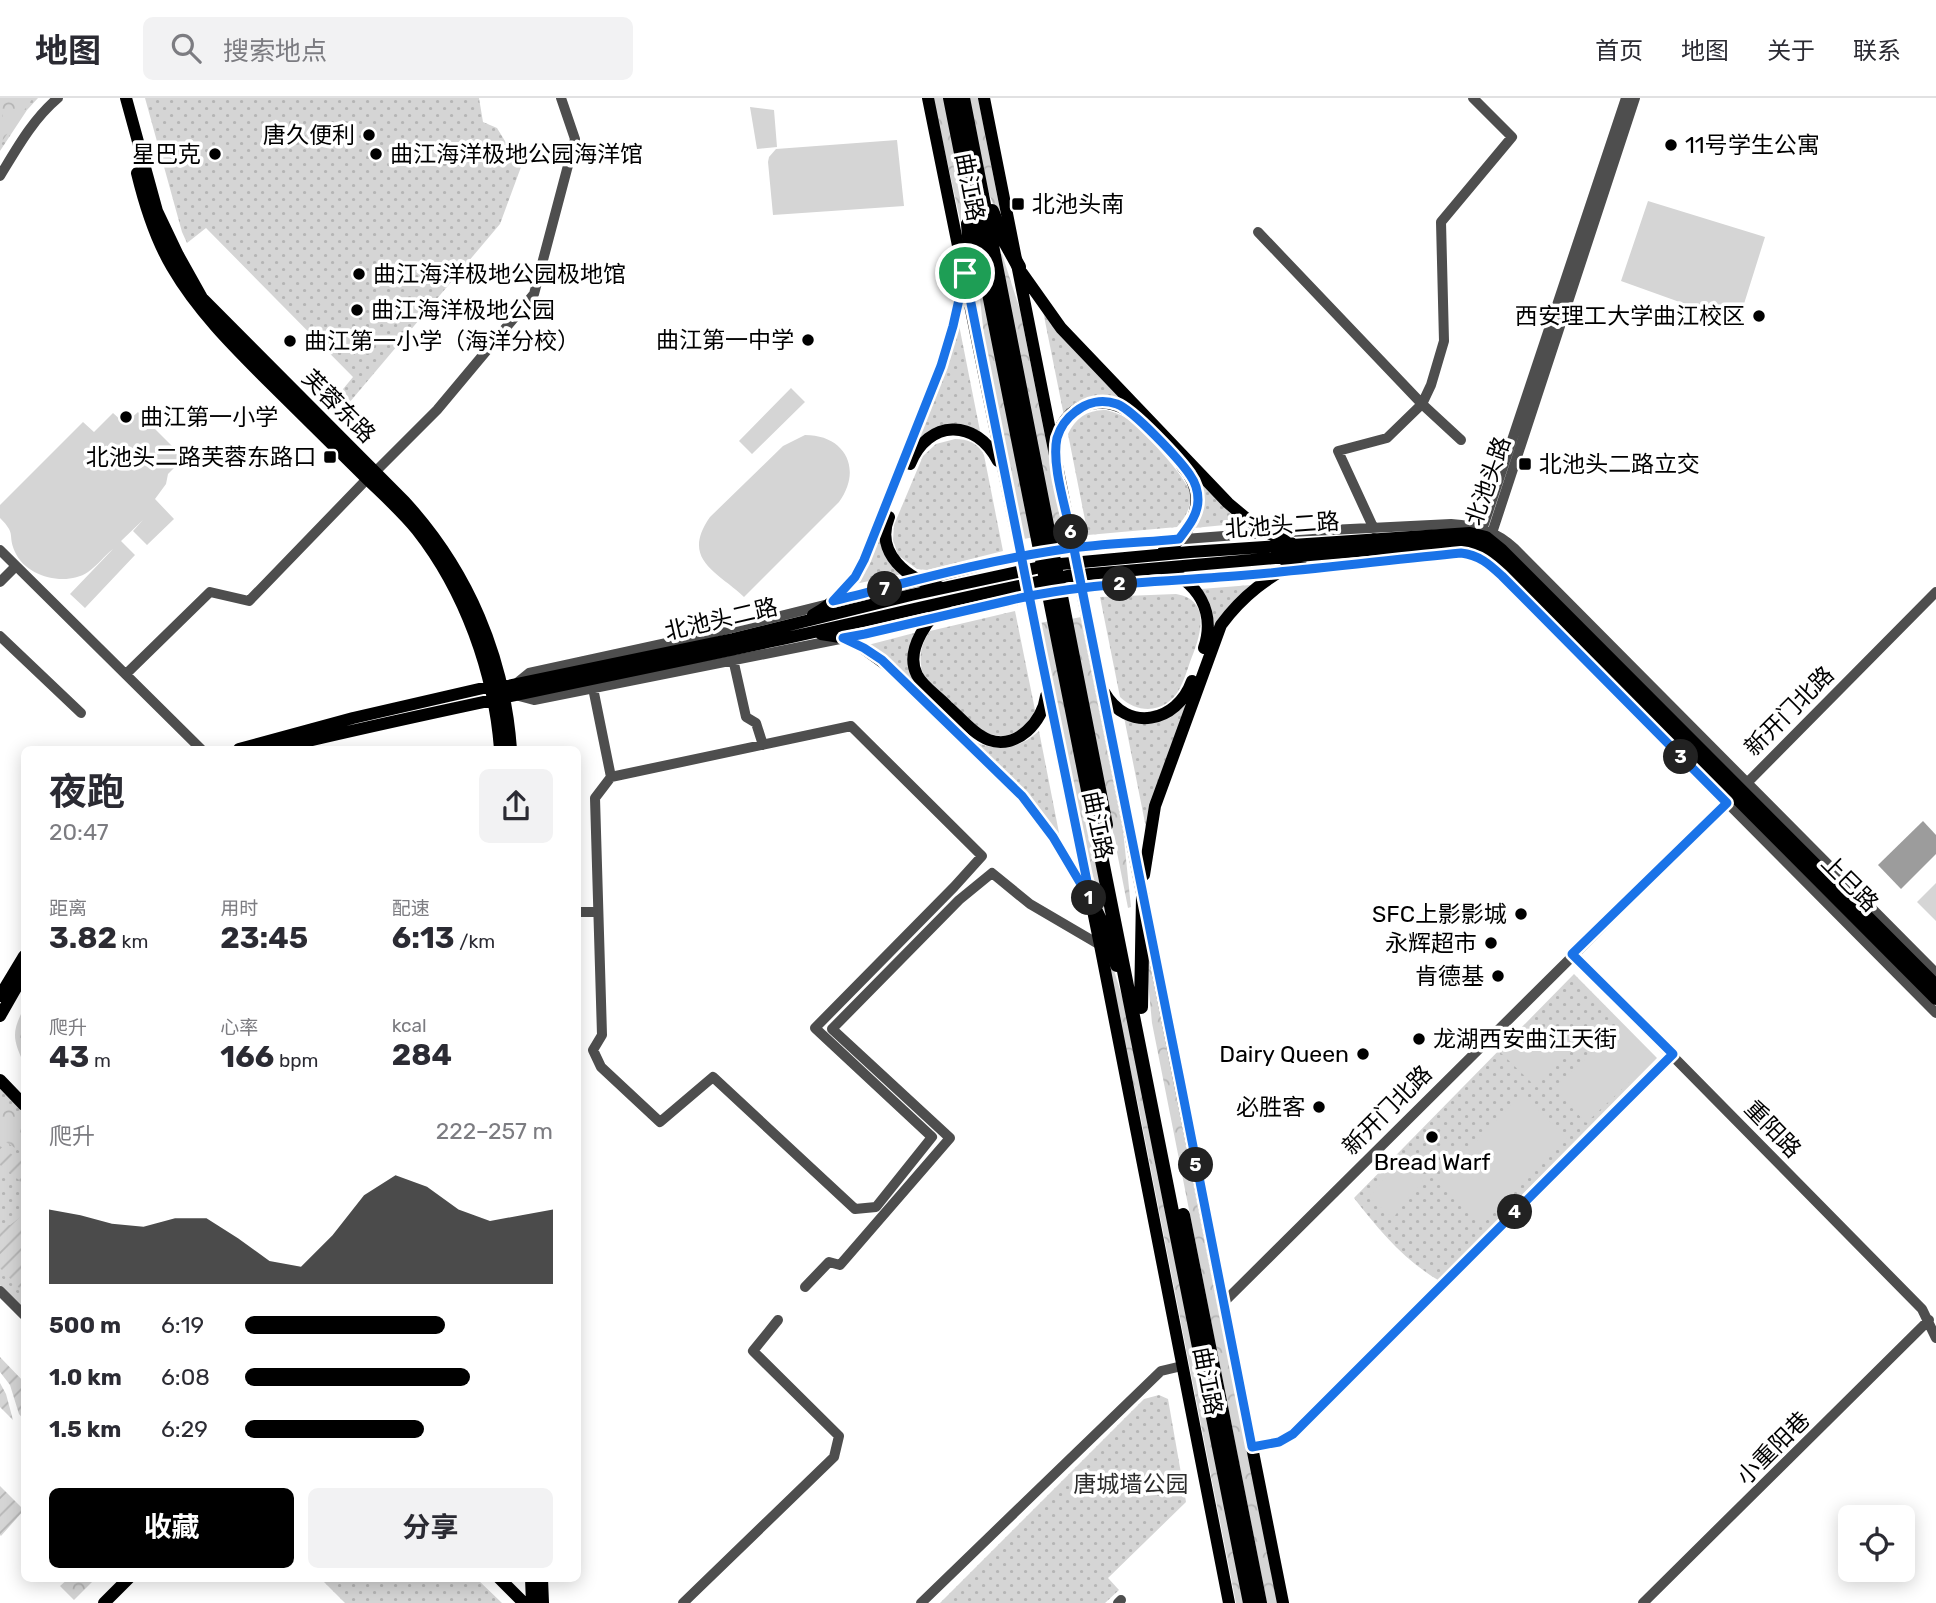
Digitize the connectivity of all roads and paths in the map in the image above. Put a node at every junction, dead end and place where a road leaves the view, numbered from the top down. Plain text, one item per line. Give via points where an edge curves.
1 (58, 98) edge
2 (120, 98) edge
3 (126, 98) edge
4 (561, 98) edge
5 (928, 98) edge
6 (950, 98) edge
7 (963, 98) edge
8 (984, 98) edge
9 (1473, 98) edge
10 (1626, 98) edge
11 (1635, 98) edge
12 (0, 176) edge
13 (973, 179) junction
14 (1258, 232) dead end
15 (1018, 267) junction
16 (965, 273) junction
17 (1422, 404) junction
18 (1461, 440) dead end
19 (1057, 464) junction
20 (1004, 473) junction
21 (371, 475) junction
22 (1374, 529) junction
23 (1266, 533) junction
24 (1179, 539) junction
25 (1484, 540) junction
26 (1302, 544) junction
27 (0, 550) edge
28 (1309, 557) junction
29 (1155, 561) junction
30 (16, 566) junction
31 (1279, 572) junction
32 (919, 580) junction
33 (1182, 580) junction
34 (0, 582) edge
35 (948, 587) junction
36 (1936, 592) edge
37 (954, 600) junction
38 (833, 601) junction
39 (932, 619) junction
40 (797, 622) junction
41 (811, 633) junction
42 (0, 636) edge
43 (843, 638) junction
44 (733, 659) junction
45 (126, 674) junction
46 (1046, 682) junction
47 (1101, 687) junction
48 (593, 688) junction
49 (503, 692) junction
50 (81, 713) dead end
51 (763, 745) junction
52 (198, 746) edge
53 (250, 746) edge
54 (286, 746) edge
55 (500, 746) edge
56 (511, 746) edge
57 (611, 777) junction
58 (1737, 793) junction
59 (1143, 896) junction
60 (1091, 901) junction
61 (581, 912) edge
62 (597, 912) junction
63 (1100, 945) junction
64 (1572, 954) junction
65 (21, 961) edge
66 (1936, 972) edge
67 (21, 979) edge
68 (1936, 985) edge
69 (0, 996) edge
70 (1936, 999) edge
71 (1138, 1010) junction
72 (1936, 1013) edge
73 (0, 1016) edge
74 (1673, 1054) junction
75 (0, 1070) edge
76 (0, 1080) edge
77 (21, 1092) edge
78 (21, 1102) edge
79 (805, 1287) dead end
80 (0, 1291) edge
81 (1224, 1302) junction
82 (21, 1312) edge
83 (778, 1320) dead end
84 (1928, 1320) junction
85 (1936, 1338) edge
86 (1182, 1366) junction
87 (1252, 1447) junction
88 (125, 1582) edge
89 (504, 1582) edge
90 (514, 1582) edge
91 (531, 1582) edge
92 (541, 1582) edge
93 (104, 1603) edge
94 (533, 1603) edge
95 (683, 1603) edge
96 (921, 1603) edge
97 (1229, 1603) edge
98 (1250, 1603) edge
99 (1260, 1603) edge
100 (1283, 1603) edge
101 (1643, 1603) edge

1 - 12 street via 44,110
2 - 21 main road, 芙蓉东路 via 150,222 185,288 234,347
3 - 21 main road, 芙蓉东路 via 157,211 202,298
4 - 21 street via 575,139 534,294 437,410
5 - 16 main road, 曲江路
6 - 13 highway, 曲江路
7 - 13 highway, 曲江路
8 - 15 main road, 曲江路
9 - 17 street via 1512,137 1441,222 1444,341
10 - 25 street, 北池头路
11 - 25 street, 北池头路
13 - 15 highway
13 - 16 highway
13 - 71 highway, 曲江路
14 - 17 street
15 - 19 main road, 曲江路
15 - 23 main road via 1078,345 1227,503
16 - 20 main road, 曲江路
16 - 38 main road via 945,355 864,560
17 - 18 street
17 - 22 street via 1387,438 1338,451
19 - 24 main road via 1057,439 1074,413 1093,402 1122,406 1179,462 1195,485 1197,510
19 - 47 main road, 曲江路
20 - 32 main road via 987,442 963,430 938,433 919,448 885,530 892,558
20 - 46 main road, 曲江路
21 - 45 street via 249,601 210,592
21 - 49 main road, 芙蓉东路 via 447,575
22 - 23 street
22 - 25 street via 1451,524
23 - 24 street
23 - 26 main road
24 - 29 main road
24 - 32 street via 1067,548
25 - 26 main road, 北池头二路 via 1460,533
25 - 28 main road, 北池头二路
25 - 31 street via 1461,553
25 - 58 main road
25 - 58 street via 1502,576
26 - 29 main road, 北池头二路
27 - 30 street
28 - 29 main road, 北池头二路
28 - 31 main road
29 - 33 main road
29 - 35 main road, 北池头二路 via 1050,565
29 - 37 main road, 北池头二路
30 - 34 street
30 - 45 street
31 - 33 street
31 - 59 main road via 1240,601 1217,634 1156,806
32 - 35 main road
32 - 38 street
33 - 39 street via 1053,592
33 - 47 main road via 1200,598 1209,624 1183,700 1163,715 1144,719 1115,706
35 - 40 main road, 北池头二路
36 - 58 street, 新开门北路
37 - 39 main road
37 - 41 main road, 北池头二路
38 - 40 main road
38 - 49 street via 529,673
39 - 43 street
39 - 46 main road via 914,650 916,673 989,740 1018,737 1029,729 1043,709
40 - 49 main road, 北池头二路
41 - 43 main road
41 - 49 main road, 北池头二路
42 - 50 street
43 - 44 street
43 - 60 main road via 882,660 1022,796
44 - 48 street
44 - 51 street via 746,717 756,723
45 - 52 street
46 - 60 main road, 曲江路
47 - 59 main road, 曲江路
48 - 49 street via 534,700
48 - 57 street
49 - 53 main road, 北池头二路 via 354,719
49 - 54 main road, 北池头二路
49 - 55 main road, 芙蓉东路
49 - 56 main road, 芙蓉东路
51 - 57 street
51 - 62 street via 851,726 982,856 815,1028 932,1137 876,1207 855,1209 713,1077 660,1122 601,1067 593,1050 602,1035
57 - 62 street via 595,798
58 - 64 street, 新开门北路
58 - 66 street
58 - 68 main road, 上巳路
58 - 70 main road, 上巳路
58 - 72 street
59 - 71 highway
59 - 81 main road, 曲江路
60 - 63 main road, 曲江路
60 - 71 highway
61 - 62 street
63 - 79 street via 1030,904 992,873 959,900 832,1029 950,1138 841,1265 829,1262
63 - 86 main road, 曲江路
64 - 74 street, 重阳路
64 - 81 street, 新开门北路
65 - 69 main road
67 - 73 main road
71 - 98 highway, 曲江路
71 - 99 highway, 曲江路
74 - 84 street, 重阳路
74 - 87 street via 1293,1434
75 - 77 main road
76 - 78 main road
80 - 82 street
81 - 87 main road, 曲江路
83 - 95 street via 753,1351 839,1436 834,1457
84 - 85 street, 重阳路
84 - 101 street, 小重阳巷
86 - 96 street via 1161,1371
86 - 97 main road, 曲江路
87 - 100 main road, 曲江路
88 - 93 main road
89 - 94 main road
90 - 94 main road
91 - 94 main road
92 - 94 main road

